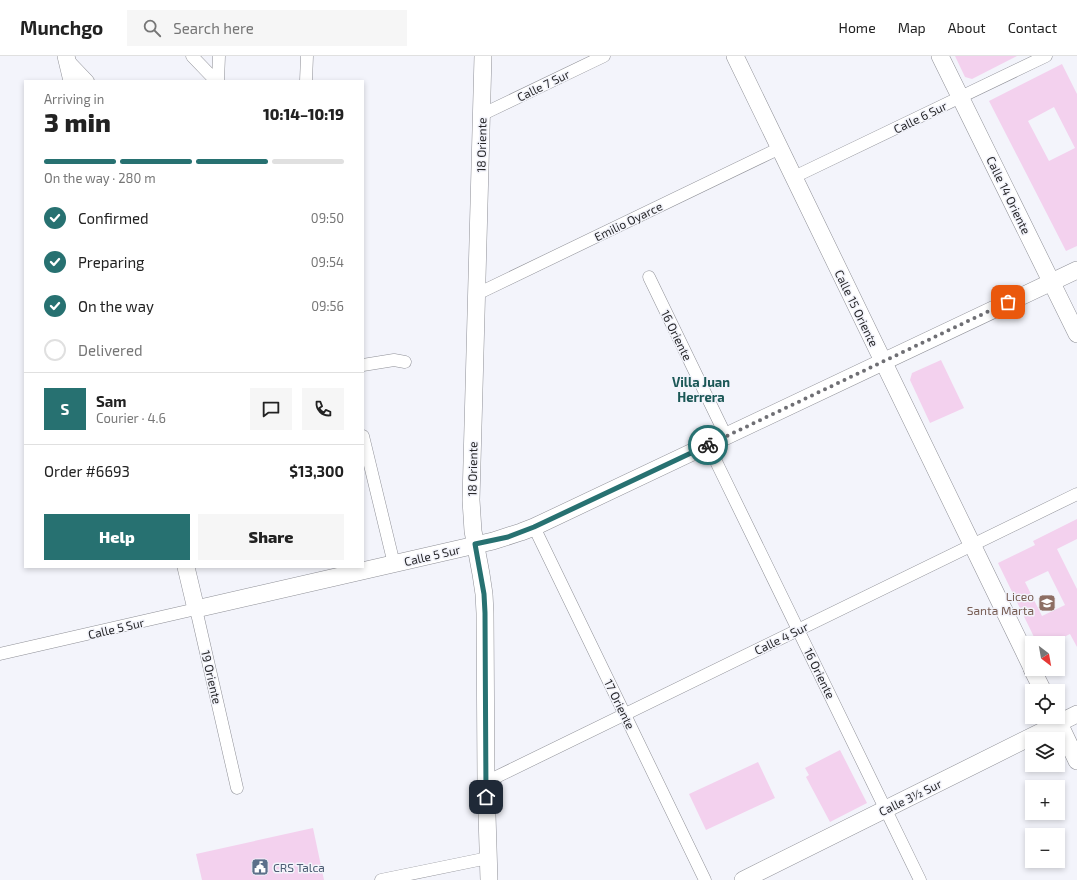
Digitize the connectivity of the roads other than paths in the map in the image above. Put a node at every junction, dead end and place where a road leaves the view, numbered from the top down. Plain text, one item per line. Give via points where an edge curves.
1 (192, 56) edge
2 (219, 56) edge
3 (307, 56) edge
4 (483, 56) edge
5 (604, 56) edge
6 (735, 56) edge
7 (940, 56) edge
8 (1046, 56) edge
9 (67, 58) edge
10 (72, 80) edge
11 (87, 80) edge
12 (216, 80) edge
13 (217, 80) edge
14 (306, 80) edge
15 (960, 98) junction
16 (481, 115) junction
17 (780, 148) junction
18 (794, 177) junction
19 (1077, 270) edge
20 (649, 277) dead end
21 (1052, 282) junction
22 (476, 294) junction
23 (1077, 334) edge
24 (405, 362) dead end
25 (883, 362) junction
26 (364, 365) edge
27 (726, 436) junction
28 (364, 440) edge
29 (708, 445) junction
30 (1077, 494) edge
31 (534, 527) junction
32 (475, 544) junction
33 (973, 545) junction
34 (394, 564) junction
35 (186, 568) edge
36 (196, 609) junction
37 (798, 630) junction
38 (0, 654) edge
39 (1025, 654) edge
40 (625, 714) junction
41 (1077, 714) edge
42 (1065, 718) edge
43 (1049, 724) edge
44 (1059, 724) edge
45 (1077, 761) edge
46 (486, 782) junction
47 (237, 788) dead end
48 (886, 809) junction
49 (488, 858) junction
50 (381, 880) edge
51 (489, 880) edge
52 (705, 880) edge
53 (743, 880) edge
54 (920, 880) edge

1 - 12 street
2 - 13 street
3 - 14 street
4 - 16 street, 18 Oriente
5 - 16 street, Calle 7 Sur
6 - 17 street, Calle 15 Oriente
7 - 15 street, Calle 14 Oriente
8 - 15 street, Calle 6 Sur
9 - 10 street
9 - 11 street
15 - 18 street, Calle 6 Sur
15 - 21 street, Calle 14 Oriente
16 - 22 street, 18 Oriente
17 - 18 street, Calle 15 Oriente
17 - 22 street, Emilio Oyarce
18 - 25 street, Calle 15 Oriente
19 - 21 street, Calle 5 Sur
20 - 27 street, 16 Oriente
21 - 23 street, Calle 14 Oriente
21 - 25 street, Calle 5 Sur
22 - 32 street, 18 Oriente via 471,500
24 - 26 street via 394,360
25 - 27 street, Calle 5 Sur
25 - 33 street, Calle 15 Oriente
27 - 29 street, Calle 5 Sur
28 - 34 street
29 - 31 street, Calle 5 Sur
29 - 37 street, 16 Oriente
30 - 33 street, Calle 4 Sur
31 - 32 street, Calle 5 Sur via 508,537
31 - 40 street, 17 Oriente
32 - 34 street, Calle 5 Sur
32 - 46 street, 18 Oriente via 485,613
33 - 37 street, Calle 4 Sur
33 - 39 street, Calle 15 Oriente
34 - 36 street, Calle 5 Sur
35 - 36 street, 19 Oriente
36 - 38 street, Calle 5 Sur
36 - 47 street, 19 Oriente
37 - 40 street, Calle 4 Sur
37 - 48 street, 16 Oriente
40 - 46 street, Calle 4 Sur
40 - 52 street, 17 Oriente
41 - 42 street, Calle 3½ Sur
43 - 48 street, Calle 3½ Sur
44 - 45 street
46 - 49 street, 18 Oriente
48 - 53 street, Calle 3½ Sur
48 - 54 street, 16 Oriente
49 - 50 street
49 - 51 street, 18 Oriente

